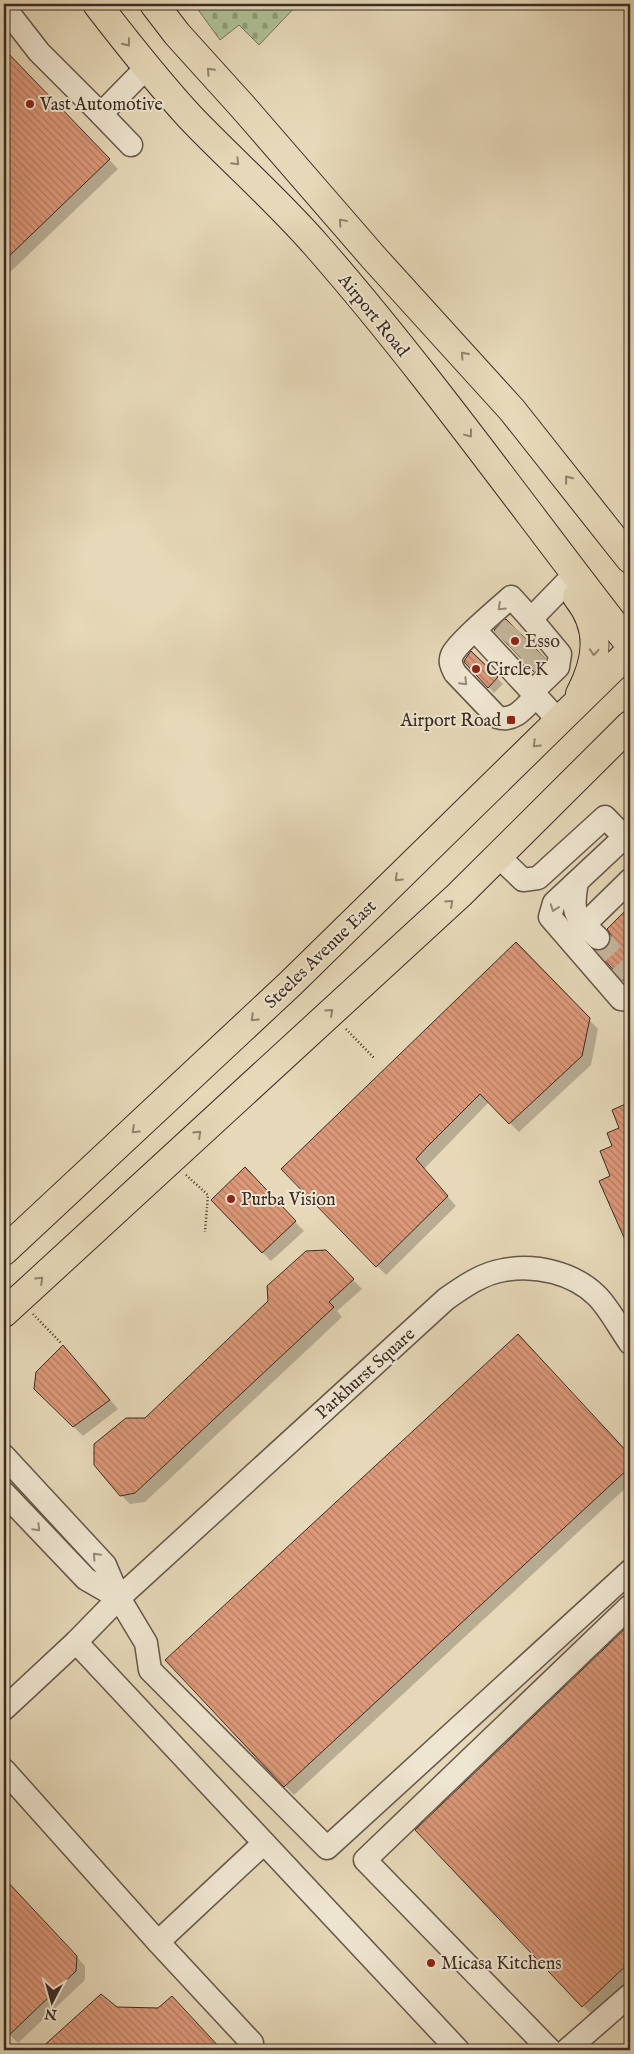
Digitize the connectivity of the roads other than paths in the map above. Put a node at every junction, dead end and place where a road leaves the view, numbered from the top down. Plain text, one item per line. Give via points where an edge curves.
1 (97, 4) edge
2 (154, 4) edge
3 (4, 7) edge
4 (147, 67) junction
5 (101, 114) junction
6 (131, 145) dead end
7 (598, 518) junction
8 (552, 545) junction
9 (630, 545) edge
10 (630, 559) edge
11 (566, 583) junction
12 (476, 630) junction
13 (630, 645) edge
14 (524, 651) junction
15 (630, 651) edge
16 (565, 715) junction
17 (630, 726) edge
18 (630, 743) edge
19 (579, 776) junction
20 (628, 837) edge
21 (498, 856) junction
22 (630, 880) edge
23 (577, 882) junction
24 (630, 1000) edge
25 (4, 1251) edge
26 (15, 1310) edge
27 (630, 1343) edge
28 (4, 1456) edge
29 (4, 1493) edge
30 (630, 1571) edge
31 (119, 1598) junction
32 (630, 1606) edge
33 (76, 1642) junction
34 (4, 1708) edge
35 (4, 1770) edge
36 (264, 1844) junction
37 (158, 1942) junction
38 (630, 1995) edge
39 (252, 2043) dead end
40 (458, 2050) edge
41 (550, 2050) edge
42 (566, 2050) edge

1 -> 4 main road, Airport Road
7 -> 2 main road, Airport Road via 512,410 374,258
3 - 5 street via 40,52
4 - 5 street
4 -> 8 main road, Airport Road via 190,117 318,246 440,394
5 - 6 street
7 - 9 main road
7 - 10 main road, Airport Road
8 - 11 main road via 558,573
8 - 13 main road, Airport Road
11 - 14 street
11 -> 16 main road via 589,613 595,640 592,669
12 - 14 street
14 -> 12 street via 511,597
12 -> 14 street via 452,655 452,667 504,720 517,714
14 - 16 street
15 - 16 main road, Steeles Avenue East
16 -> 25 main road, Steeles Avenue East via 290,984
17 - 19 main road
18 - 19 main road via 602,770
19 - 21 main road
20 - 21 street via 604,817 538,878 523,880
20 - 23 street
26 -> 21 main road
22 - 23 street via 591,931 575,915
23 -> 24 street via 554,903 550,917 621,999
27 - 31 street, Parkhurst Square via 598,1296 571,1277 540,1270 504,1270 471,1282 446,1299
31 -> 28 street via 105,1565
29 -> 31 street via 86,1579
30 - 31 street via 327,1848 150,1670 146,1643
31 - 33 street, Parkhurst Square
32 - 41 street via 365,1860
33 - 34 street, Parkhurst Square
33 - 36 street
35 - 37 street
36 - 37 street
36 - 40 street
37 - 39 street
38 - 42 street

